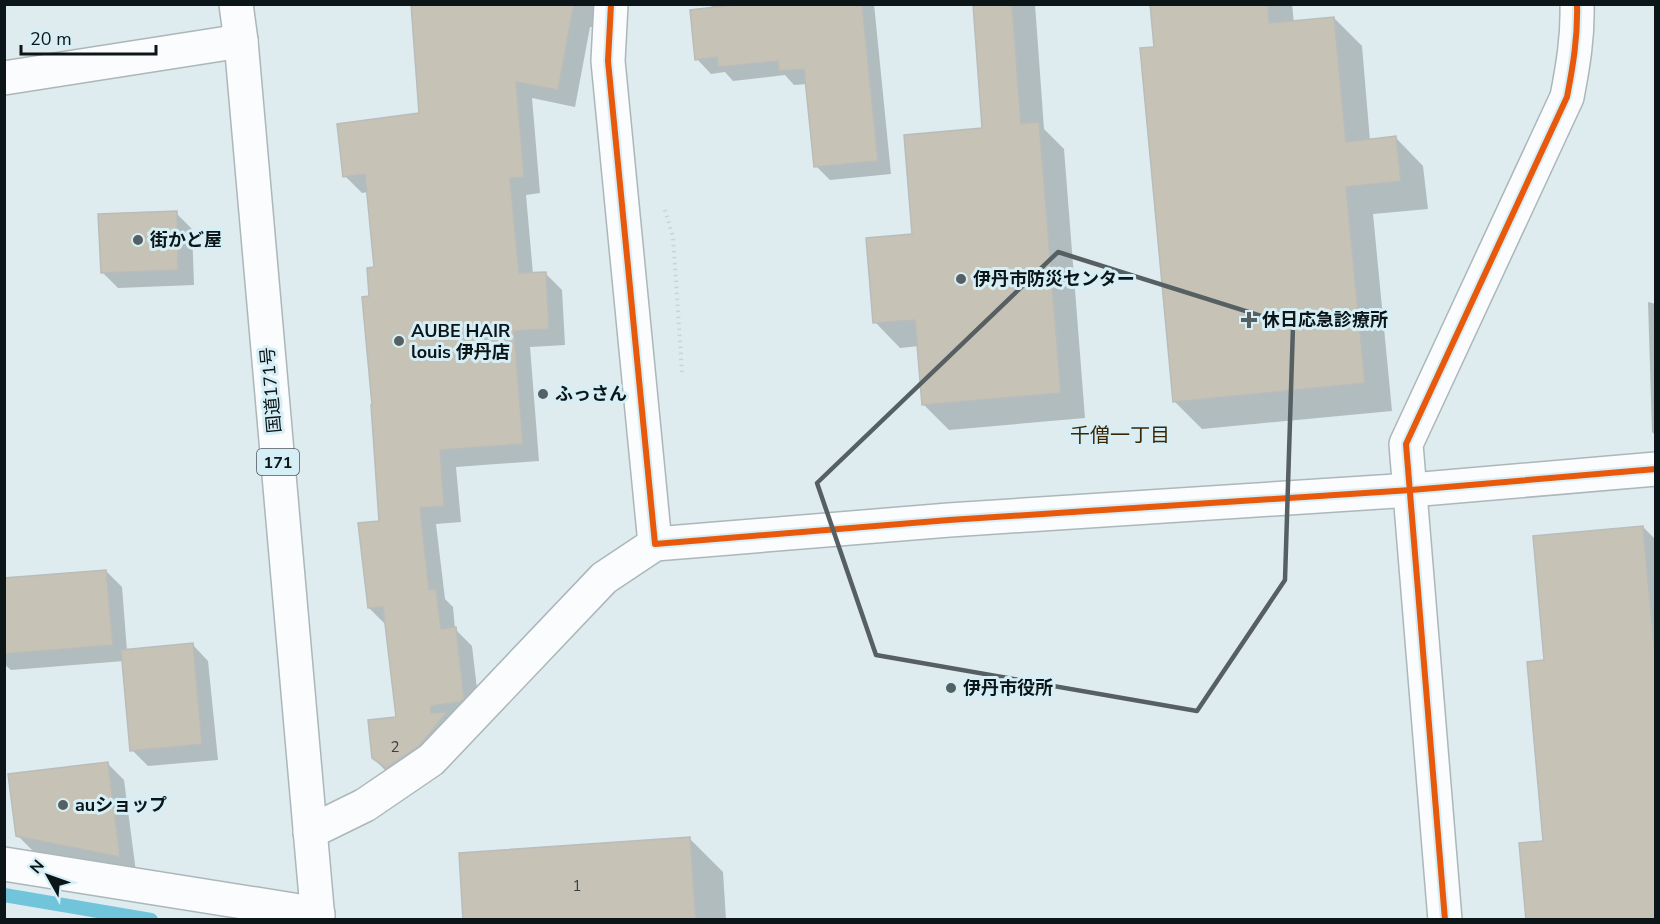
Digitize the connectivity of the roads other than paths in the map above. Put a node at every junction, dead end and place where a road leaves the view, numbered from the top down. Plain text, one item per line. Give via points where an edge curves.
1 (236, 4) edge
2 (611, 4) edge
3 (1577, 4) edge
4 (241, 41) junction
5 (4, 78) edge
6 (1656, 468) edge
7 (1411, 490) junction
8 (656, 544) junction
9 (310, 832) junction
10 (4, 864) edge
11 (318, 917) edge
12 (1444, 920) edge

1 - 4 main road, 国道171号 / 171
2 - 8 main road via 608,61
3 - 7 main road via 1574,60 1567,97 1406,444
4 - 5 main road
4 - 9 main road, 国道171号 / 171
6 - 7 main road
7 - 8 main road via 949,520
7 - 12 main road
8 - 9 main road via 604,578 431,760 365,805
9 - 11 main road, 国道171号 / 171
10 - 11 main road

